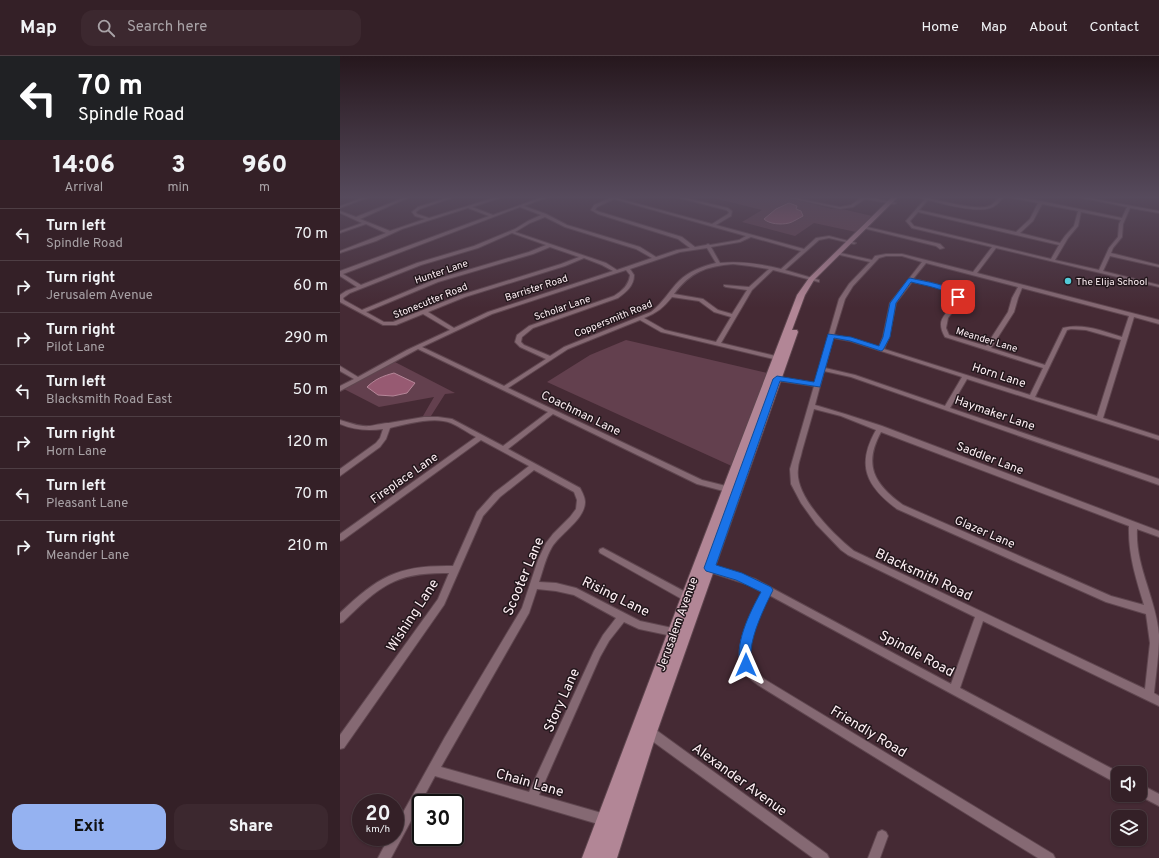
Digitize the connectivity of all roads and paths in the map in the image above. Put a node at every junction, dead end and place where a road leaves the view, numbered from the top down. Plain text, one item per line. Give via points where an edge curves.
1 (389, 233) edge
2 (446, 233) edge
3 (508, 233) edge
4 (516, 233) edge
5 (589, 233) edge
6 (665, 233) edge
7 (741, 233) edge
8 (861, 233) edge
9 (889, 233) edge
10 (941, 233) edge
11 (1070, 233) edge
12 (1120, 233) edge
13 (1017, 234) edge
14 (750, 236) junction
15 (852, 242) junction
16 (1061, 244) junction
17 (708, 245) junction
18 (551, 246) junction
19 (995, 246) junction
20 (693, 248) junction
21 (942, 248) dead end
22 (805, 251) junction
23 (340, 252) edge
24 (840, 254) junction
25 (1108, 254) junction
26 (583, 257) junction
27 (655, 258) junction
28 (1159, 259) edge
29 (1052, 260) junction
30 (872, 261) junction
31 (924, 261) junction
32 (719, 264) junction
33 (1157, 265) edge
34 (627, 268) junction
35 (772, 269) junction
36 (782, 271) junction
37 (616, 272) junction
38 (1100, 272) junction
39 (340, 273) edge
40 (974, 274) junction
41 (814, 280) junction
42 (910, 280) junction
43 (726, 286) dead end
44 (1022, 286) junction
45 (1159, 286) edge
46 (360, 287) junction
47 (750, 289) junction
48 (671, 295) junction
49 (361, 312) junction
50 (424, 312) junction
51 (1132, 315) junction
52 (735, 316) junction
53 (640, 318) junction
54 (1159, 322) edge
55 (453, 330) junction
56 (831, 336) junction
57 (1124, 339) junction
58 (717, 344) junction
59 (418, 347) junction
60 (881, 349) junction
61 (987, 349) junction
62 (549, 358) junction
63 (780, 358) junction
64 (1046, 367) junction
65 (340, 368) edge
66 (822, 369) junction
67 (966, 376) junction
68 (774, 378) junction
69 (358, 379) junction
70 (817, 385) junction
71 (504, 388) junction
72 (340, 389) edge
73 (1032, 397) junction
74 (812, 406) junction
75 (947, 408) junction
76 (553, 412) junction
77 (1099, 419) junction
78 (340, 422) edge
79 (387, 425) junction
80 (880, 428) junction
81 (481, 437) junction
82 (1159, 438) edge
83 (503, 449) junction
84 (534, 466) junction
85 (340, 473) edge
86 (1159, 482) edge
87 (732, 491) junction
88 (1133, 525) junction
89 (1159, 534) edge
90 (340, 538) edge
91 (603, 552) dead end
92 (704, 566) junction
93 (456, 570) junction
94 (535, 585) junction
95 (767, 590) junction
96 (692, 600) junction
97 (1149, 611) junction
98 (980, 616) junction
99 (622, 617) junction
100 (340, 619) edge
101 (679, 634) junction
102 (954, 690) junction
103 (1149, 696) junction
104 (1159, 701) edge
105 (645, 729) junction
106 (340, 744) edge
107 (433, 770) junction
108 (1111, 774) edge
109 (1147, 794) edge
110 (532, 798) junction
111 (1159, 800) edge
112 (612, 822) junction
113 (882, 836) dead end
114 (384, 858) edge
115 (592, 858) edge
116 (608, 858) edge
117 (823, 858) edge
118 (874, 858) edge
119 (1049, 858) edge

1 - 23 street
2 - 39 street
3 - 46 street, Stonecutter Road
4 - 18 street
5 - 27 street via 641,250
6 - 20 street via 680,238
7 - 14 street
8 - 15 main road, Jerusalem Avenue
9 - 21 street
10 - 19 street
11 - 16 street
12 - 25 street
13 - 16 street
14 - 17 street, Barrister Road via 740,241
14 - 22 street
15 - 22 street via 821,238
15 - 24 main road, Jerusalem Avenue
16 - 29 street
17 - 20 street, Barrister Road
17 - 32 street
18 - 26 street
18 - 49 street, Hunter Lane via 436,281
19 - 29 street
19 - 40 street
20 - 27 street, Barrister Road
22 - 36 street
24 - 30 street
24 - 41 main road, Jerusalem Avenue
25 - 33 street
25 - 38 street
26 - 37 street via 604,264
26 - 50 street, Stonecutter Road via 463,296
27 - 34 street, Barrister Road
28 - 33 street
29 - 38 street
30 - 31 street via 880,256 892,254
30 - 56 street, Blacksmith Road via 844,295
31 - 40 street
31 - 42 street
32 - 35 street, Coppersmith Road via 747,264
32 - 48 street, Coppersmith Road via 688,275
34 - 37 street, Barrister Road
34 - 62 street, Scholar Lane via 632,280 616,297 531,327 518,336 518,342 522,346
35 - 36 street, Coppersmith Road
35 - 47 street
36 - 41 street, Coppersmith Road
37 - 55 street, Barrister Road via 490,313
38 - 45 street
39 - 46 street
40 - 44 street
41 - 63 main road, Jerusalem Avenue via 801,295
42 - 60 street via 893,303
42 - 61 street, Meander Lane via 957,295 959,299 945,318 943,332 952,338
43 - 47 street
44 - 51 street
44 - 61 street via 1011,312
46 - 49 street, Stonecutter Road via 348,292 341,299
47 - 52 street
48 - 52 street via 701,300 716,311
48 - 53 street, Coppersmith Road via 661,308
49 - 50 street, Stonecutter Road via 391,325
50 - 55 street
51 - 54 street
51 - 57 street
52 - 58 street
53 - 58 street via 663,331
53 - 62 street, Coppersmith Road via 576,343
55 - 59 street, Barrister Road
56 - 60 street, Horn Lane
56 - 66 street, Blacksmith Road
57 - 64 street via 1082,328 1067,328 1063,331
57 - 77 street
58 - 63 street
59 - 69 street, Barrister Road
59 - 71 street, Coachman Lane
60 - 67 street, Horn Lane
61 - 64 street, Meander Lane
62 - 71 street, Coppersmith Road
63 - 68 main road, Jerusalem Avenue
64 - 73 street
65 - 69 street
66 - 70 street, Blacksmith Road
66 - 75 street, Haymaker Lane via 850,375
67 - 73 street, Horn Lane
67 - 75 street
68 - 70 street
68 - 87 main road, Jerusalem Avenue
69 - 72 street, Barrister Road
70 - 74 street, Blacksmith Road
71 - 76 street, Coachman Lane
73 - 77 street, Horn Lane
74 - 80 street, Saddler Lane
74 - 98 street, Blacksmith Road via 794,469 795,484 803,499 834,539 858,558
75 - 86 street, Haymaker Lane
76 - 83 street
76 - 87 street, Coachman Lane via 700,482
77 - 82 street, Horn Lane
78 - 79 street, Scooter Lane via 356,428 370,429
79 - 81 street, Scooter Lane via 418,419 443,419 452,421
79 - 85 street via 383,439 378,445
80 - 88 street, Saddler Lane
80 - 97 street, Glazer Lane via 872,442 868,468 870,476 883,495 900,508 1109,599
81 - 83 street, Scooter Lane
81 - 90 street, Fireplace Lane
83 - 84 street, Scooter Lane
84 - 93 street, Wishing Lane via 486,505
84 - 94 street, Scooter Lane via 577,490 582,502 580,510 548,546
87 - 92 main road, Jerusalem Avenue
88 - 89 street, Saddler Lane
88 - 97 street via 1132,548
91 - 96 street
92 - 95 street, Spindle Road via 738,576
92 - 96 main road, Jerusalem Avenue
93 - 100 street via 417,570 402,573 375,587
93 - 106 street, Wishing Lane via 441,602
94 - 99 street, Rising Lane via 576,592
94 - 107 street, Scooter Lane via 526,610
95 - 102 street, Spindle Road
95 - 119 street, Friendly Road via 754,616 744,651 751,674
96 - 101 main road, Jerusalem Avenue
97 - 103 street via 1155,641
98 - 102 street
98 - 103 street, Blacksmith Road
99 - 101 street, Rising Lane via 639,625
99 - 110 street, Story Lane via 596,654
101 - 105 main road, Jerusalem Avenue
102 - 108 street, Spindle Road
103 - 104 street, Blacksmith Road
105 - 112 main road, Jerusalem Avenue
105 - 117 street, Alexander Avenue
107 - 110 street, Chain Lane
107 - 114 street, Scooter Lane
109 - 111 street
110 - 112 street, Chain Lane
112 - 115 main road, Jerusalem Avenue
112 - 116 main road, Jerusalem Avenue
113 - 118 street

